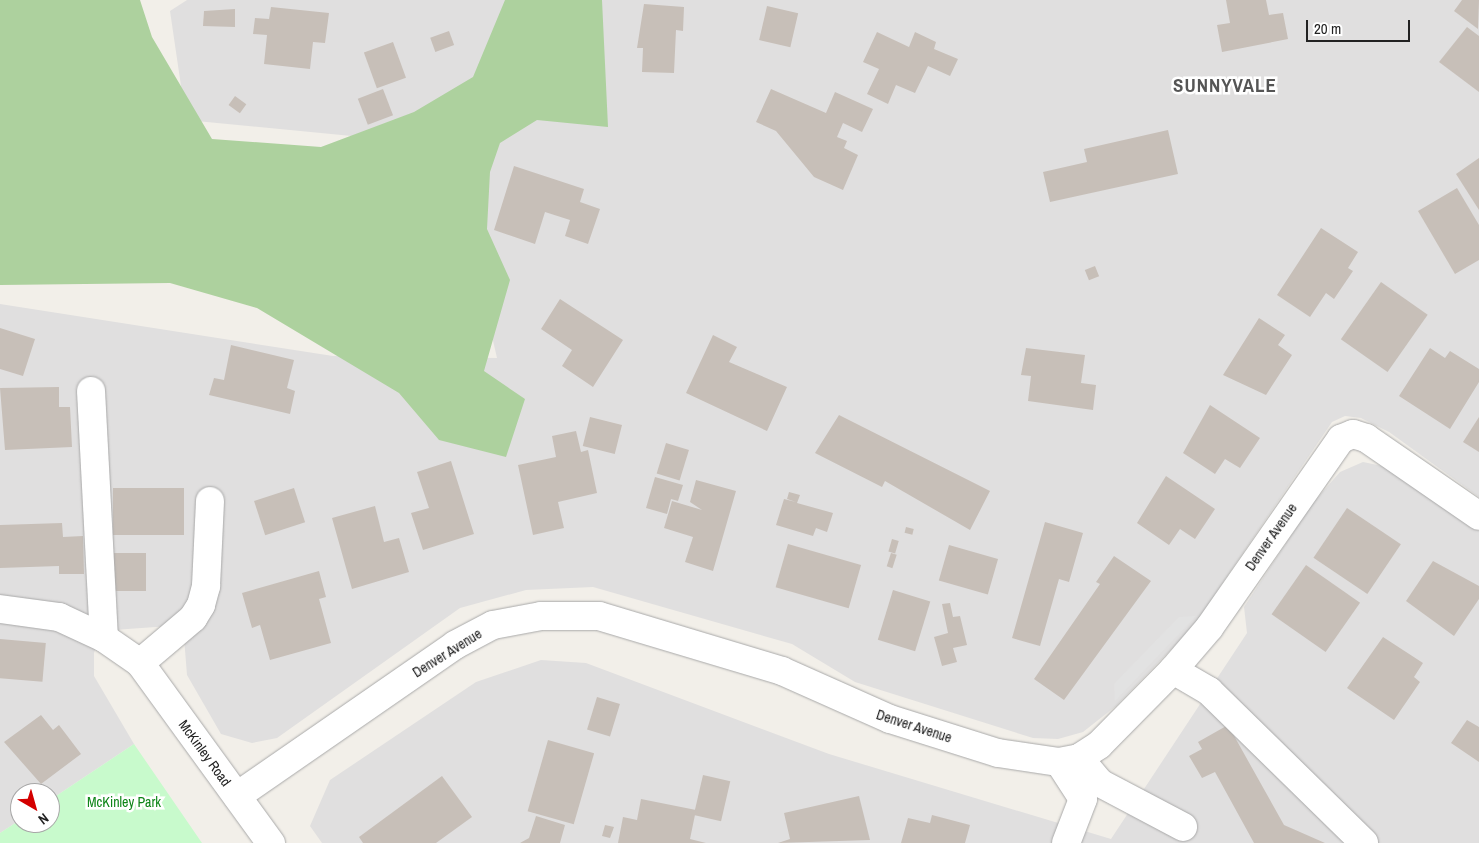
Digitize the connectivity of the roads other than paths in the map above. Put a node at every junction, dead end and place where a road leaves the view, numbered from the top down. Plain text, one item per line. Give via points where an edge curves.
1 (91, 391) dead end
2 (210, 501) dead end
3 (1479, 516) edge
4 (0, 609) edge
5 (104, 638) junction
6 (140, 663) junction
7 (1173, 670) junction
8 (1069, 760) junction
9 (237, 796) junction
10 (1183, 827) dead end
11 (271, 843) edge
12 (1066, 843) edge
13 (1364, 843) edge

1 - 5 street
2 - 6 street via 206,586 201,605 193,618
3 - 7 street, Denver Avenue via 1366,438 1353,434 1341,439 1209,628
4 - 5 street, McKinley Road via 59,617
5 - 6 street, McKinley Road
6 - 9 street, McKinley Road
7 - 8 street, Denver Avenue via 1126,722
7 - 13 street via 1209,691
8 - 9 street, Denver Avenue via 998,753 890,719 782,671 599,616 541,616 493,625 455,644
8 - 10 street via 1100,783
8 - 12 street via 1083,799
9 - 11 street, McKinley Road

